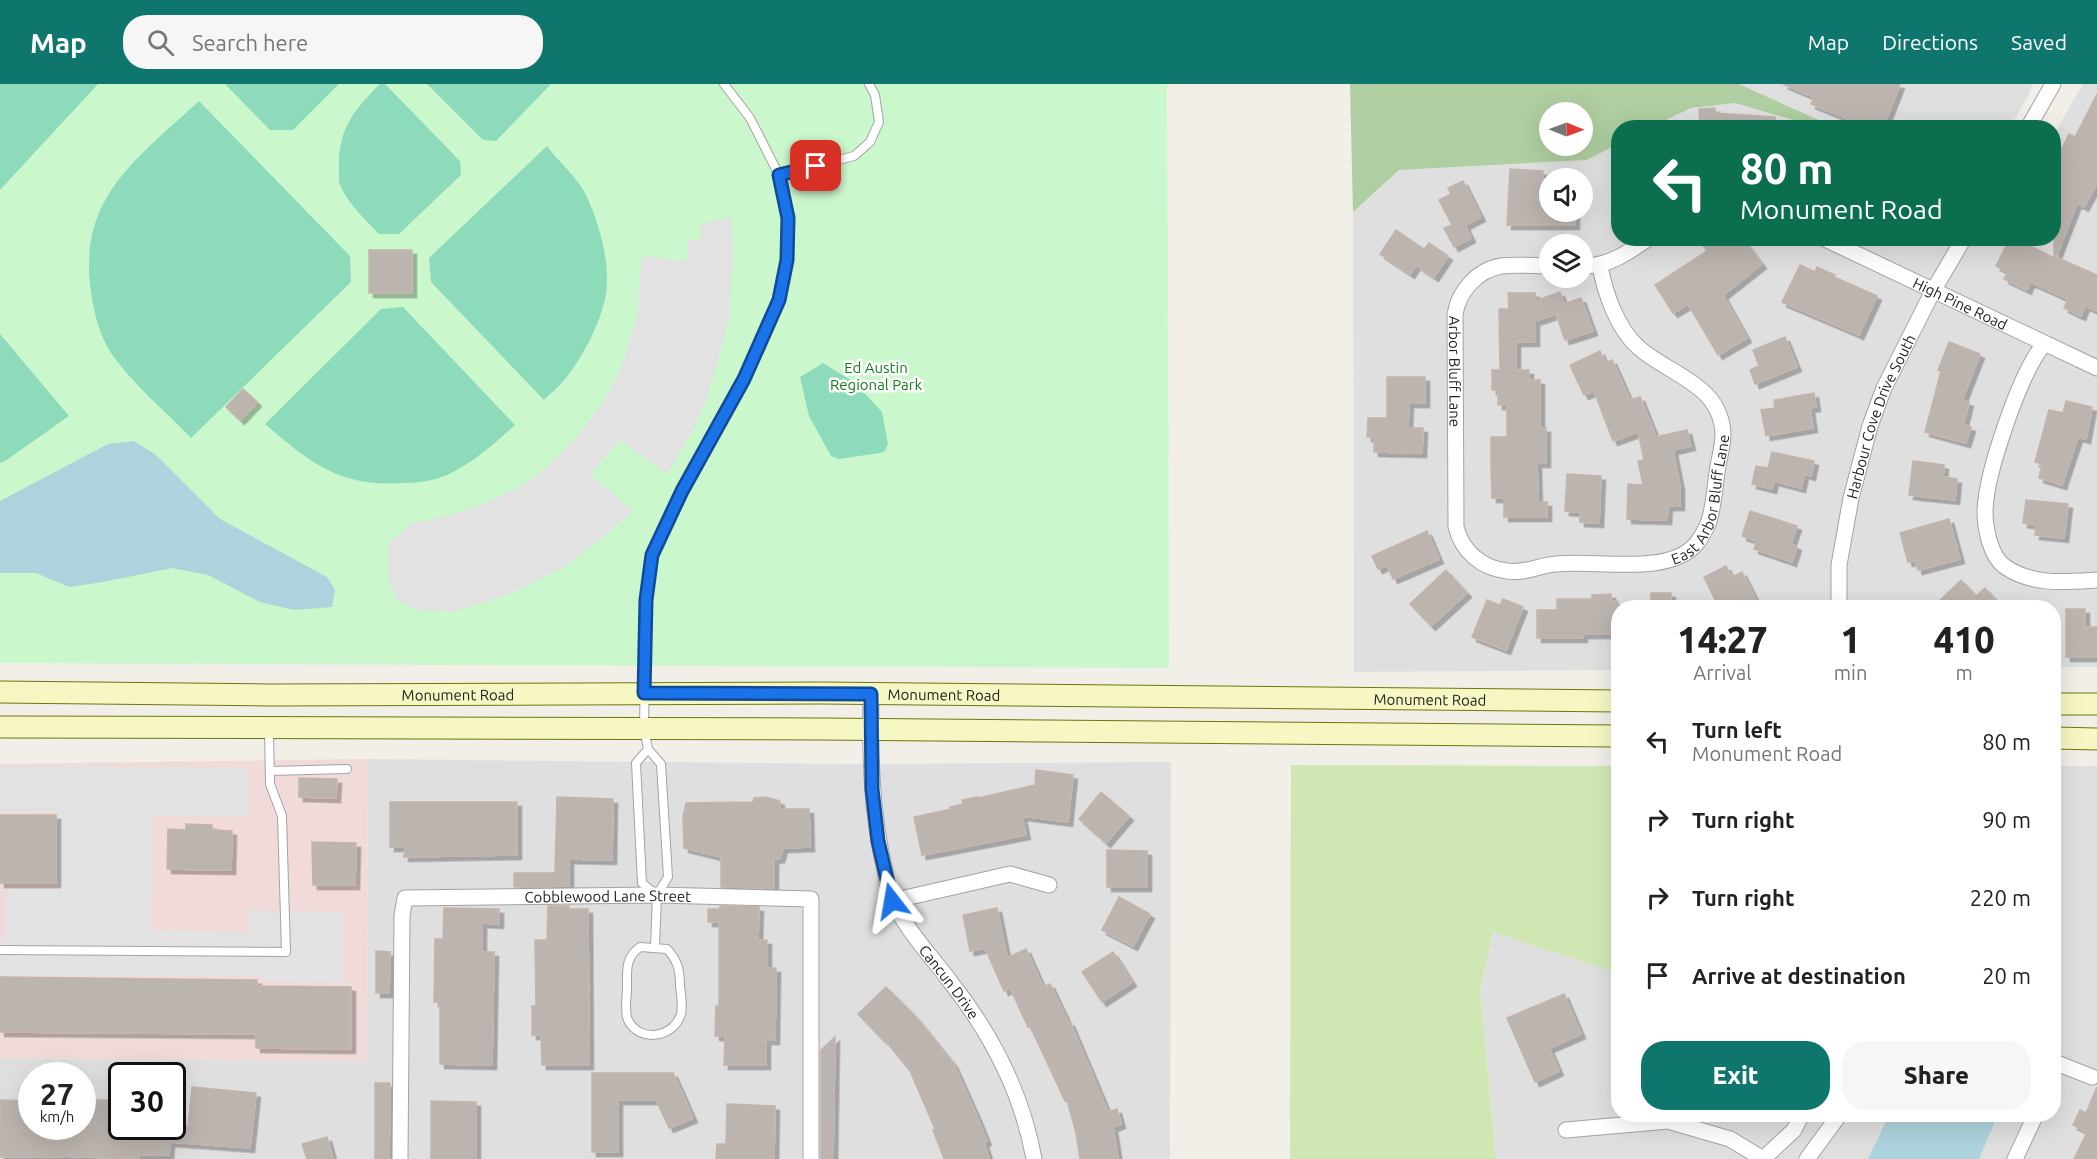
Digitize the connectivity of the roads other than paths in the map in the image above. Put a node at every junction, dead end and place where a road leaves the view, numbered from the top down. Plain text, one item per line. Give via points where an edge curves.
1 (724, 84) edge
2 (869, 84) edge
3 (2053, 84) edge
4 (2033, 120) edge
5 (779, 175) junction
6 (1637, 246) edge
7 (1840, 246) edge
8 (1959, 246) edge
9 (1539, 266) edge
10 (1593, 266) edge
11 (1600, 266) junction
12 (1933, 291) junction
13 (2044, 344) junction
14 (2097, 368) edge
15 (1464, 546) joint
16 (2097, 580) edge
17 (1839, 600) edge
18 (0, 692) edge
19 (644, 693) junction
20 (871, 694) junction
21 (268, 695) junction
22 (1611, 701) edge
23 (2061, 704) edge
24 (2097, 704) edge
25 (0, 727) edge
26 (269, 729) junction
27 (871, 730) junction
28 (1611, 736) edge
29 (2061, 738) edge
30 (646, 739) junction
31 (2097, 739) edge
32 (347, 769) dead end
33 (270, 771) junction
34 (1048, 885) dead end
35 (657, 896) junction
36 (892, 901) junction
37 (655, 947) junction
38 (0, 950) edge
39 (2061, 1069) edge
40 (2094, 1077) edge
41 (1657, 1122) edge
42 (1671, 1122) edge
43 (1798, 1122) edge
44 (1834, 1122) edge
45 (2032, 1122) edge
46 (1566, 1130) dead end
47 (400, 1159) edge
48 (811, 1159) edge
49 (1034, 1159) edge
50 (1763, 1159) edge
51 (1807, 1159) edge
52 (2015, 1159) edge

1 - 5 lane via 750,118
2 - 5 lane via 875,95 879,122 870,142 854,156
3 - 4 street
5 - 19 lane via 788,218 787,260 779,300 744,379 682,491 652,555 646,600
6 - 11 street
7 - 12 street, High Pine Road
8 - 12 street, Harbour Cove Drive South
9 - 15 street, Arbor Bluff Lane via 1491,269 1470,282 1457,305 1454,513 1455,527
10 - 11 street
11 - 15 street, East Arbor Bluff Lane via 1613,309 1637,347 1698,386 1714,405 1723,435 1708,523 1696,544 1676,558 1658,563 1556,564 1521,572 1506,571 1480,562
12 - 13 street, High Pine Road
12 - 17 street, Harbour Cove Drive South via 1884,388 1860,457 1839,565
13 - 14 street, High Pine Road
13 - 16 street via 2034,356 1994,465 1985,511 1987,537 2002,564 2028,579
18 - 21 street, Monument Road
19 - 20 street, Monument Road
19 - 21 street, Monument Road
19 - 30 lane
20 - 22 street, Monument Road
20 - 27 street, Cancun Drive
21 - 26 street
23 - 24 street
25 - 26 street
26 - 30 street
26 - 33 lane
27 - 28 street
27 - 30 street
27 - 36 street, Cancun Drive via 870,767 878,841
29 - 31 street
30 - 35 lane via 660,764 668,877
30 - 35 lane via 636,763 642,883
32 - 33 lane
33 - 38 lane via 270,784 282,816 286,952
34 - 36 street via 1010,874
35 - 37 lane
35 - 47 street, Cobblewood Lane Street via 405,898
35 - 48 street, Cobblewood Lane Street via 811,899
36 - 49 street, Cancun Drive via 989,1036 1023,1110
37 - 37 lane via 640,947 627,963 627,1017 633,1028 645,1035 661,1035 674,1026 681,1013 679,966 667,949
39 - 40 street
41 - 46 street
42 - 50 street via 1730,1139
43 - 50 street
44 - 51 street
45 - 52 street

